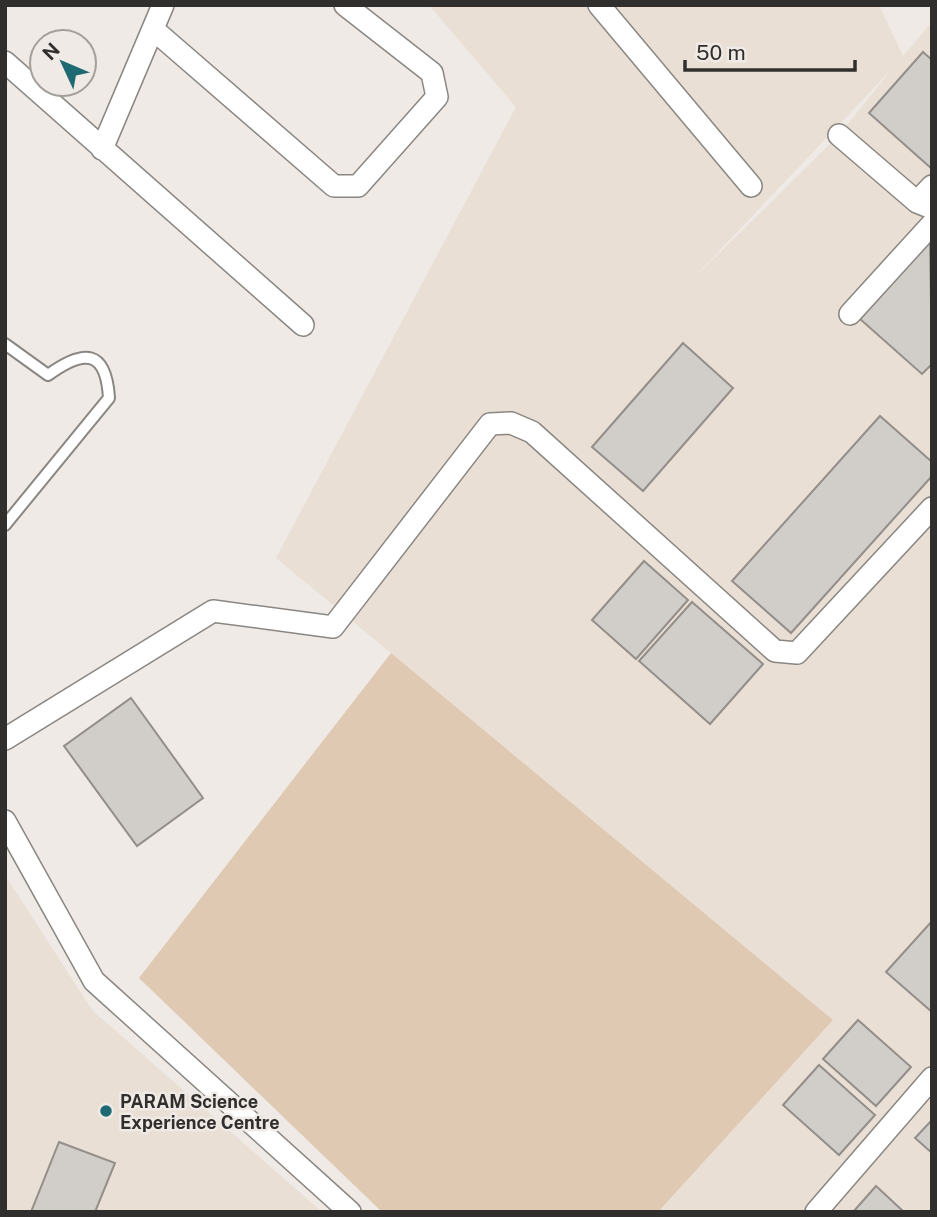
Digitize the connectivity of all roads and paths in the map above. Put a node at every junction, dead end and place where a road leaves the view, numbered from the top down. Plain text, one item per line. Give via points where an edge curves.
1 (163, 5) edge
2 (345, 5) edge
3 (598, 5) edge
4 (154, 30) junction
5 (5, 62) edge
6 (839, 135) dead end
7 (102, 149) junction
8 (751, 186) dead end
9 (927, 199) edge
10 (932, 224) edge
11 (850, 314) dead end
12 (303, 325) dead end
13 (5, 344) edge
14 (932, 508) edge
15 (5, 525) edge
16 (5, 739) edge
17 (5, 821) edge
18 (932, 1078) edge
19 (350, 1212) edge
20 (816, 1212) edge

1 - 4 street
2 - 4 street via 432,73 437,97 358,186 334,186
3 - 8 street
4 - 7 street
5 - 7 street
6 - 9 street
7 - 12 street
10 - 11 street
13 - 15 lane via 48,375 80,356 93,358 104,367 109,398
14 - 16 street via 797,653 775,651 532,432 511,423 490,424 333,627 213,611
17 - 19 street via 94,981
18 - 20 street

